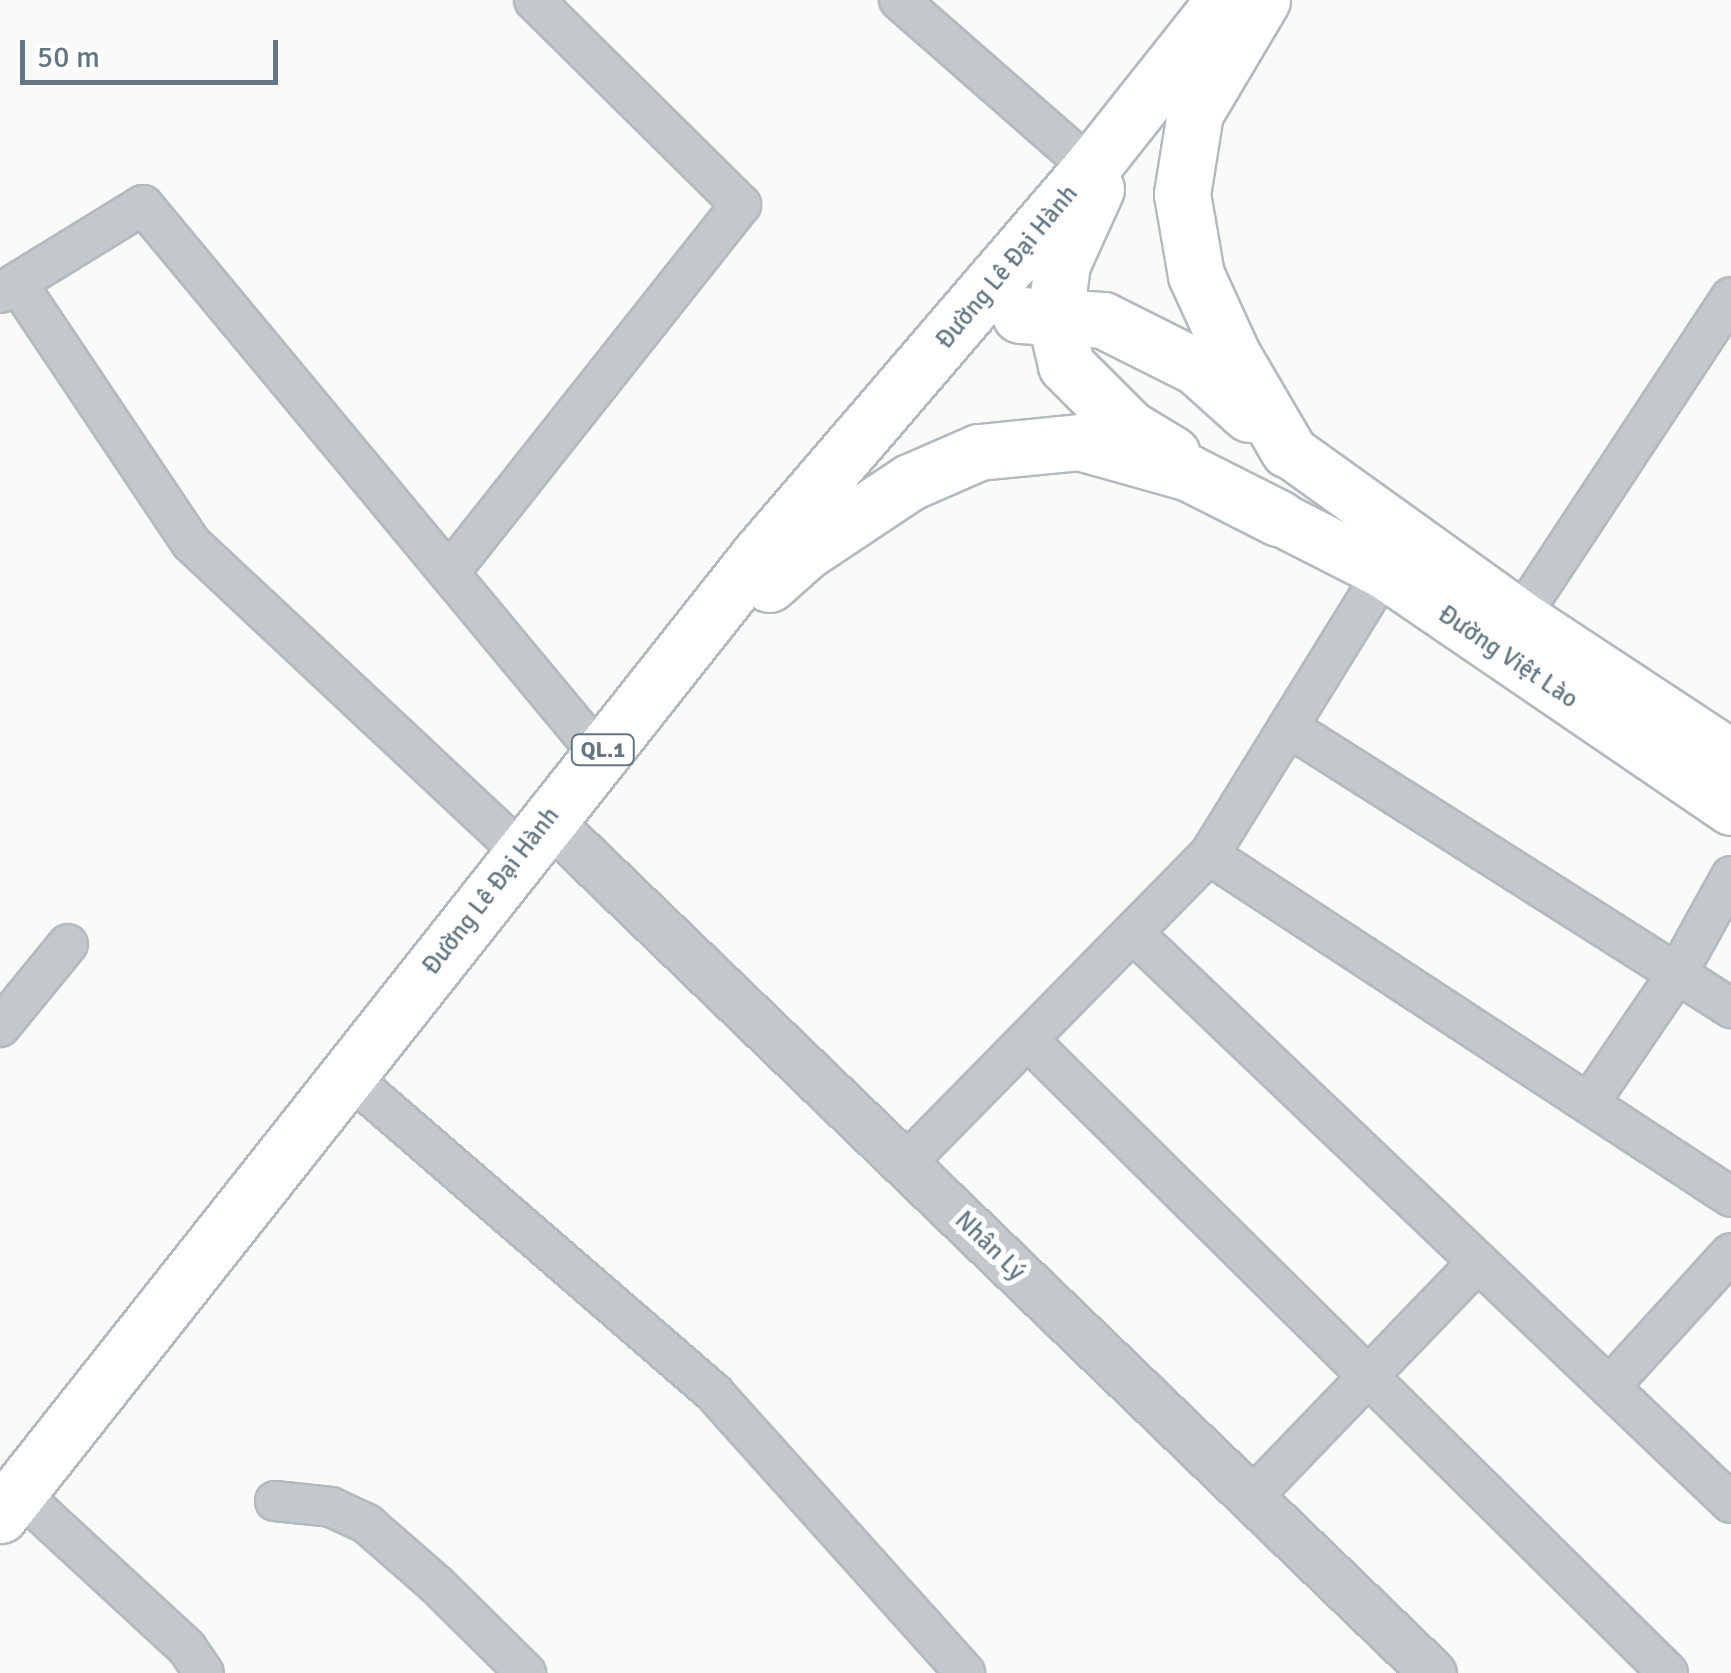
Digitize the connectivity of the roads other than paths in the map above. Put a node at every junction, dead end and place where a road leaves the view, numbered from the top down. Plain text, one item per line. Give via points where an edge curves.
1 (534, 0) edge
2 (899, 0) edge
3 (1224, 0) edge
4 (1262, 0) edge
5 (1171, 68) junction
6 (1091, 168) junction
7 (9, 288) edge
8 (1731, 296) edge
9 (1055, 316) junction
10 (883, 414) junction
11 (1288, 450) junction
12 (1278, 518) junction
13 (1384, 572) junction
14 (449, 573) junction
15 (1520, 616) junction
16 (648, 693) junction
17 (1288, 728) junction
18 (600, 754) junction
19 (1731, 756) edge
20 (1731, 810) edge
21 (535, 836) junction
22 (1209, 855) junction
23 (1731, 876) edge
24 (1133, 932) junction
25 (68, 944) dead end
26 (1677, 974) junction
27 (1731, 1008) edge
28 (0, 1028) edge
29 (1028, 1040) junction
30 (347, 1075) junction
31 (1589, 1103) junction
32 (905, 1164) junction
33 (1731, 1197) edge
34 (1731, 1253) edge
35 (1478, 1262) junction
36 (1369, 1377) junction
37 (1610, 1387) junction
38 (6, 1495) edge
39 (1251, 1498) junction
40 (275, 1500) dead end
41 (1731, 1503) edge
42 (204, 1673) edge
43 (526, 1673) edge
44 (966, 1673) edge
45 (1432, 1673) edge
46 (1668, 1673) edge

1 - 14 street via 741,206
2 - 6 street
3 - 5 main road, Đường Lê Đại Hành / QL.1
4 - 11 main road via 1194,113 1182,194 1196,275
5 - 6 main road, Đường Lê Đại Hành / QL.1
5 - 9 main road via 1093,194 1062,264
6 - 10 main road, Đường Lê Đại Hành / QL.1
7 - 14 street via 143,205
7 - 21 street via 191,543
8 - 15 street
9 - 10 main road via 1023,314 970,337
9 - 11 main road via 1103,320 1197,367
9 - 12 main road via 1066,364 1129,428
10 - 16 main road, Đường Lê Đại Hành / QL.1
11 - 15 main road, Đường Việt Lào
12 - 13 main road, Đường Việt Lào
12 - 16 main road via 1189,473 1078,442 979,452 910,482 806,551
13 - 17 street
13 - 20 main road, Đường Việt Lào
14 - 18 street
15 - 19 main road, Đường Việt Lào
16 - 18 main road, Đường Lê Đại Hành / QL.1
17 - 22 street
17 - 26 street
18 - 21 main road, Đường Lê Đại Hành / QL.1
21 - 30 main road, Đường Lê Đại Hành / QL.1
21 - 32 street, Nhân Lý
22 - 24 street
22 - 31 street
23 - 26 street
24 - 29 street
24 - 35 street
25 - 28 street
26 - 27 street
26 - 31 street
29 - 32 street
29 - 36 street
30 - 38 main road, Đường Lê Đại Hành / QL.1
30 - 44 street via 714,1393
31 - 33 street
32 - 39 street, Nhân Lý
34 - 37 street
35 - 36 street
35 - 37 street
36 - 39 street
36 - 46 street
37 - 41 street
38 - 42 street via 187,1648
39 - 45 street, Nhân Lý
40 - 43 street via 331,1507 367,1524

